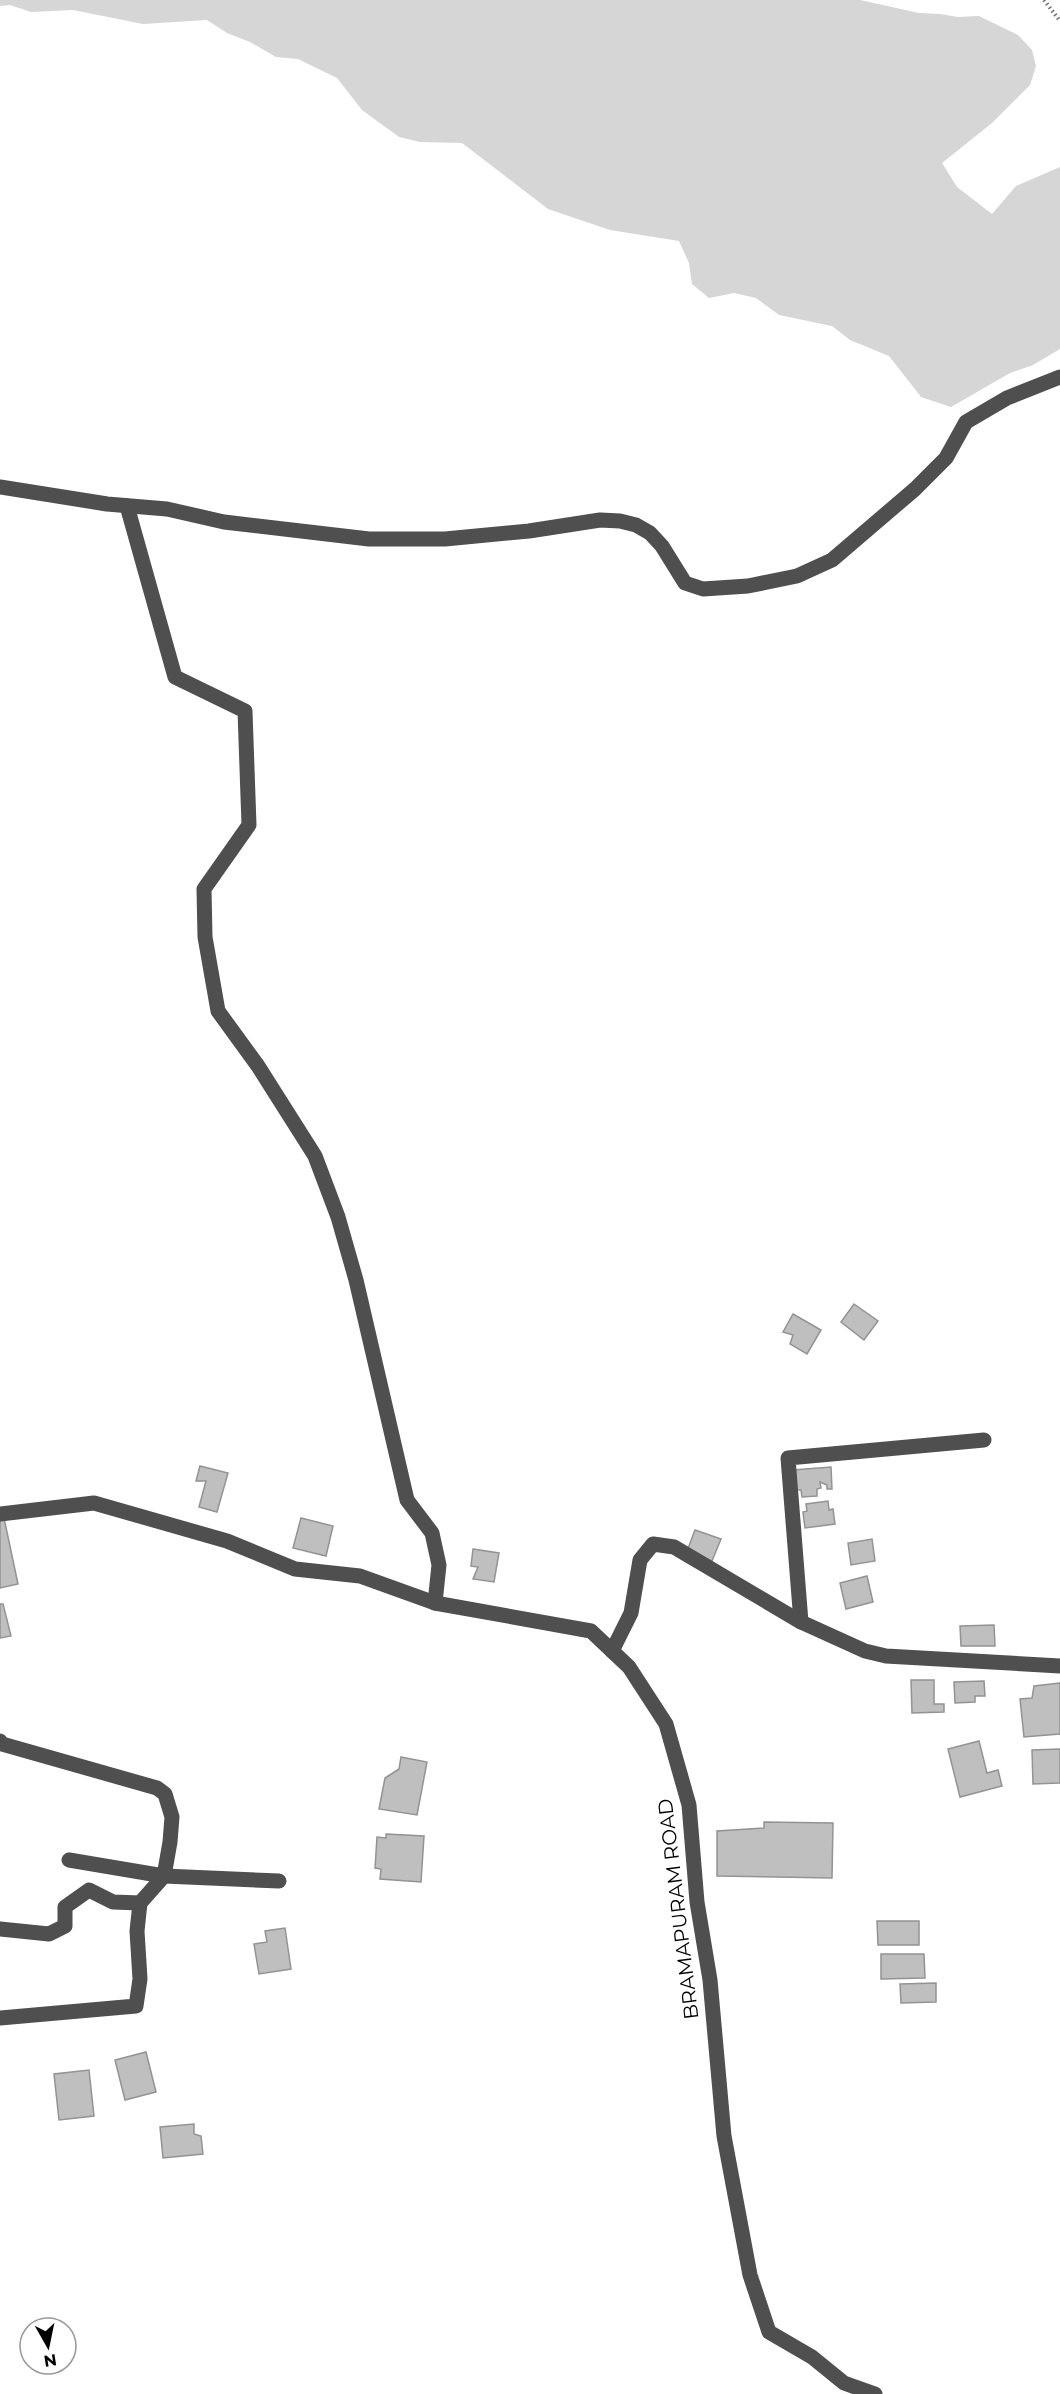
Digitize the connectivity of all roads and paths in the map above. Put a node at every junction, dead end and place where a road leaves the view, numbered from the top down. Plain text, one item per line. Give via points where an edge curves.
1 (1044, 0) edge
2 (1060, 21) edge
3 (1060, 377) edge
4 (0, 487) edge
5 (127, 506) junction
6 (984, 1440) dead end
7 (0, 1514) edge
8 (435, 1603) junction
9 (801, 1622) junction
10 (612, 1651) junction
11 (1060, 1666) edge
12 (0, 1741) edge
13 (69, 1860) dead end
14 (164, 1876) junction
15 (279, 1881) dead end
16 (140, 1903) junction
17 (0, 1929) edge
18 (0, 2018) edge
19 (875, 2394) edge

1 - 2 path
3 - 5 street via 1007,398 966,422 946,458 832,560 797,576 748,586 703,588 685,583 650,533 620,521 600,520 445,539 369,539
4 - 5 street
5 - 8 street via 175,677 245,711 249,825 204,889 205,937 218,1011 315,1156 338,1217 406,1500 432,1533 439,1565
6 - 9 street via 788,1458
7 - 8 street, BRAMAPURAM ROAD via 94,1503 227,1541 295,1569 360,1576
8 - 10 street, BRAMAPURAM ROAD via 591,1631
9 - 10 street via 674,1547 653,1544 640,1560 631,1613
9 - 11 street via 865,1651 886,1656
10 - 19 street, BRAMAPURAM ROAD via 629,1667 666,1724 689,1805 724,2136 750,2275 769,2332 812,2357 844,2383
12 - 14 street via 157,1788 165,1794 172,1817
13 - 14 street
14 - 15 street
14 - 16 street
16 - 17 street via 113,1902 89,1890 65,1907 66,1926 49,1934
16 - 18 street via 136,2006

